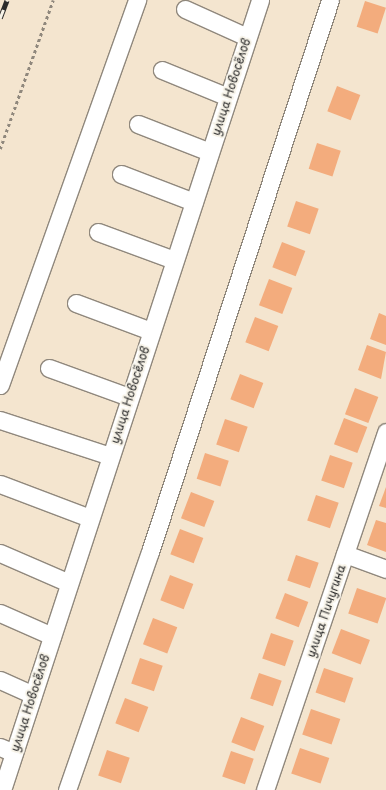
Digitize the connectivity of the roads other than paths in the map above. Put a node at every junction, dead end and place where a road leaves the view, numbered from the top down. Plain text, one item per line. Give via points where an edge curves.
1 (137, 0) edge
2 (260, 0) edge
3 (330, 0) edge
4 (185, 9) dead end
5 (247, 37) junction
6 (162, 70) dead end
7 (228, 97) junction
8 (138, 124) dead end
9 (210, 152) junction
10 (121, 174) dead end
11 (194, 202) junction
12 (98, 232) dead end
13 (174, 260) junction
14 (76, 303) dead end
15 (151, 331) junction
16 (49, 368) dead end
17 (0, 385) edge
18 (129, 397) junction
19 (0, 420) edge
20 (386, 432) edge
21 (110, 456) junction
22 (0, 484) edge
23 (90, 518) junction
24 (0, 553) edge
25 (345, 554) junction
26 (386, 569) edge
27 (69, 583) junction
28 (0, 613) edge
29 (52, 636) junction
30 (0, 680) edge
31 (33, 695) junction
32 (7, 750) edge
33 (2, 790) edge
34 (66, 790) edge
35 (265, 790) edge

1 - 17 street
2 - 5 street, улица Новосёлов
3 - 34 street via 153,544
4 - 5 street
5 - 7 street, улица Новосёлов
6 - 7 street
7 - 9 street, улица Новосёлов
8 - 9 street
9 - 11 street, улица Новосёлов
10 - 11 street
11 - 13 street, улица Новосёлов
12 - 13 street
13 - 15 street, улица Новосёлов
14 - 15 street
15 - 18 street, улица Новосёлов
16 - 18 street
18 - 21 street, улица Новосёлов
19 - 21 street
20 - 25 street, улица Пичугина
21 - 23 street, улица Новосёлов
22 - 23 street
23 - 27 street, улица Новосёлов
24 - 27 street
25 - 26 street
25 - 35 street, улица Пичугина
27 - 29 street, улица Новосёлов
28 - 29 street
29 - 31 street, улица Новосёлов
30 - 31 street
31 - 32 street, улица Новосёлов
32 - 33 street, улица Новосёлов

